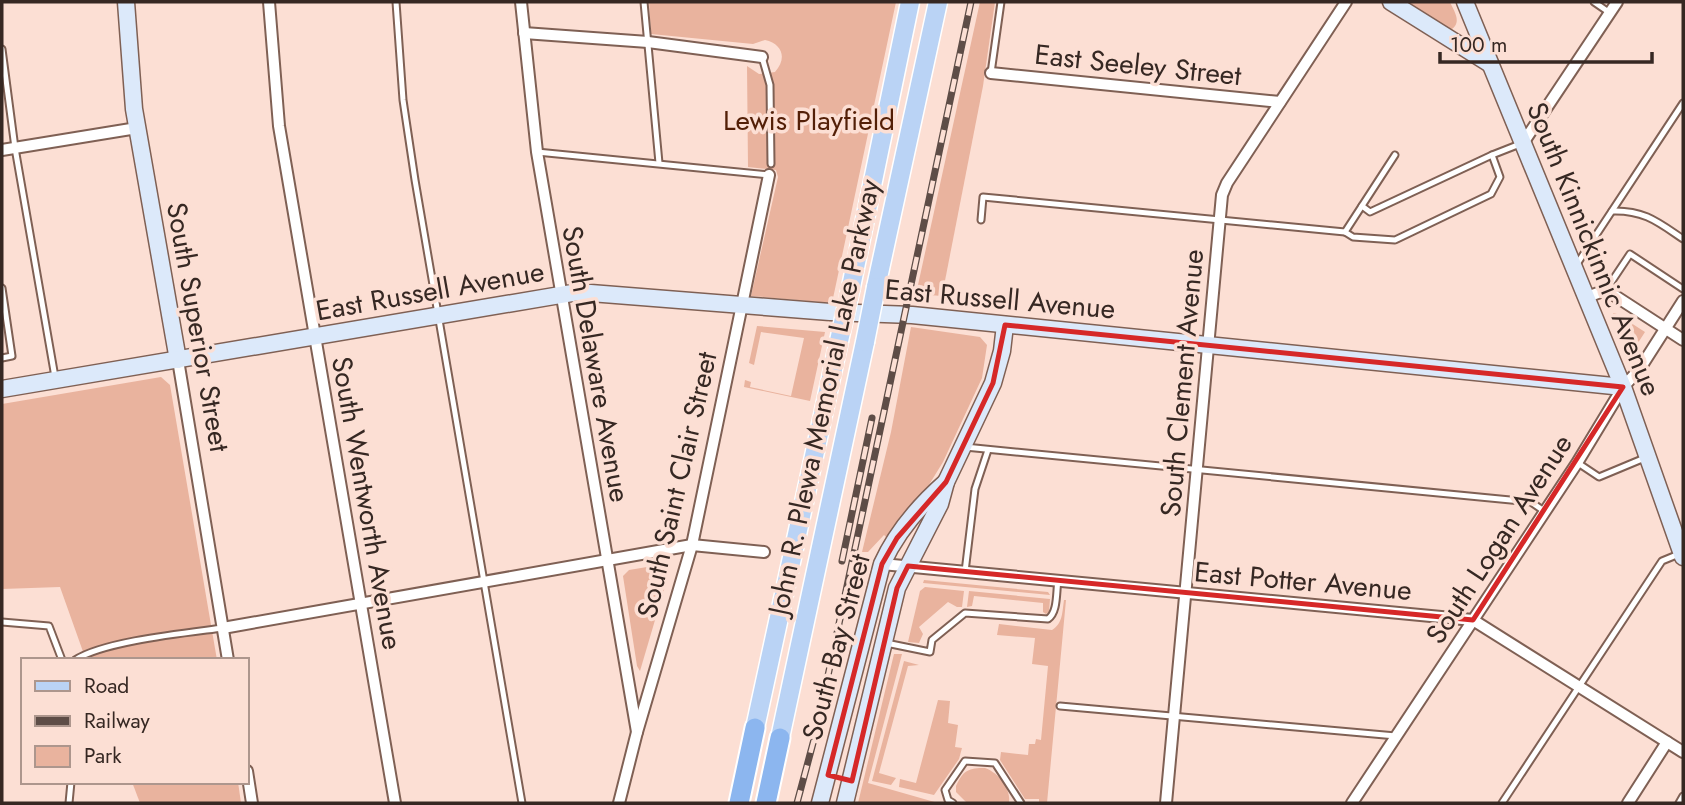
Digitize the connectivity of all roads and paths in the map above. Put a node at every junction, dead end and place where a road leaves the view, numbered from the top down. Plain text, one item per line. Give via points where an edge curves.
1 (126, 2) edge
2 (269, 2) edge
3 (396, 2) edge
4 (522, 2) edge
5 (645, 2) edge
6 (910, 2) edge
7 (937, 2) edge
8 (1001, 2) edge
9 (1346, 2) edge
10 (1391, 2) edge
11 (1465, 2) edge
12 (1594, 2) edge
13 (1617, 2) edge
14 (1610, 13) junction
15 (524, 33) junction
16 (648, 42) junction
17 (2, 49) edge
18 (762, 57) joint
19 (1490, 64) junction
20 (992, 73) joint
21 (1280, 102) junction
22 (1683, 103) edge
23 (137, 128) junction
24 (1523, 142) junction
25 (15, 148) junction
26 (2, 150) edge
27 (537, 152) junction
28 (1395, 155) dead end
29 (1492, 155) junction
30 (659, 163) junction
31 (770, 170) junction
32 (1362, 206) junction
33 (1612, 211) junction
34 (981, 220) dead end
35 (1220, 221) junction
36 (1345, 232) junction
37 (1683, 239) edge
38 (1575, 267) junction
39 (2, 288) edge
40 (1683, 289) edge
41 (1606, 290) junction
42 (561, 295) junction
43 (1587, 297) junction
44 (1683, 300) edge
45 (741, 305) junction
46 (438, 316) junction
47 (1005, 325) junction
48 (1665, 328) junction
49 (316, 337) junction
50 (1683, 340) edge
51 (1210, 345) junction
52 (2, 358) edge
53 (178, 360) junction
54 (56, 380) junction
55 (1623, 387) junction
56 (2, 389) edge
57 (963, 447) junction
58 (988, 450) junction
59 (1647, 457) junction
60 (1577, 463) junction
61 (1198, 468) junction
62 (946, 481) junction
63 (1545, 511) junction
64 (692, 545) junction
65 (764, 552) dead end
66 (1682, 555) edge
67 (606, 562) junction
68 (881, 564) junction
69 (908, 566) junction
70 (965, 572) junction
71 (1058, 580) junction
72 (483, 582) junction
73 (1185, 593) junction
74 (361, 603) junction
75 (1473, 620) junction
76 (2, 622) edge
77 (223, 628) junction
78 (883, 642) junction
79 (61, 658) edge
80 (78, 658) edge
81 (228, 658) edge
82 (1579, 686) junction
83 (1060, 706) dead end
84 (1175, 717) junction
85 (755, 729) joint
86 (637, 732) junction
87 (1395, 736) junction
88 (780, 738) joint
89 (1667, 742) junction
90 (1683, 752) edge
91 (828, 775) junction
92 (248, 777) edge
93 (852, 781) junction
94 (71, 784) edge
95 (1683, 796) edge
96 (69, 803) edge
97 (252, 803) edge
98 (396, 803) edge
99 (522, 803) edge
100 (619, 803) edge
101 (739, 803) edge
102 (766, 803) edge
103 (820, 803) edge
104 (845, 803) edge
105 (953, 803) edge
106 (1021, 803) edge
107 (1166, 803) edge
108 (1352, 803) edge
109 (1502, 803) edge
110 (1628, 803) edge
111 (1679, 803) edge

1 - 23 main road, South Superior Street
2 - 49 street, South Wentworth Avenue via 279,125
3 - 46 lane via 403,100
4 - 15 street, South Delaware Avenue
5 - 16 lane
6 - 85 main road, John R. Plewa Memorial Lake Parkway, bridge
7 - 88 main road, John R. Plewa Memorial Lake Parkway, bridge
8 - 20 lane
9 - 21 street, South Clement Avenue
10 - 19 main road
11 - 19 main road, South Kinnickinnic Avenue
12 - 14 lane
13 - 14 street
14 - 24 street
15 - 16 street
15 - 27 street, South Delaware Avenue
16 - 18 street
16 - 30 lane
17 - 25 lane
18 - 31 lane via 770,85
19 - 24 main road, South Kinnickinnic Avenue
20 - 21 street, East Seeley Street
21 - 35 street, South Clement Avenue via 1227,183
22 - 33 lane
23 - 25 street
23 - 53 main road, South Superior Street
24 - 29 lane
24 - 38 main road, South Kinnickinnic Avenue
25 - 26 street
25 - 54 lane
27 - 30 lane
27 - 42 street, South Delaware Avenue
28 - 32 lane
29 - 32 lane via 1370,212
29 - 36 lane via 1500,177 1491,194 1395,240 1353,237
30 - 31 lane
31 - 45 street, South Saint Clair Street
32 - 36 lane
33 - 37 lane via 1645,215
33 - 38 lane
34 - 35 lane via 983,197
35 - 36 lane
35 - 51 street, South Clement Avenue
38 - 43 main road, South Kinnickinnic Avenue
39 - 52 lane via 12,356
40 - 41 lane via 1630,254
41 - 43 street
41 - 48 street
42 - 45 main road, East Russell Avenue via 587,291
42 - 46 main road, East Russell Avenue
42 - 67 street, South Delaware Avenue
43 - 55 main road, South Kinnickinnic Avenue
44 - 48 street, South Logan Avenue
45 - 47 main road, East Russell Avenue
45 - 64 street, South Saint Clair Street
46 - 49 main road, East Russell Avenue
46 - 72 lane
47 - 51 main road, East Russell Avenue
47 - 57 main road, South Bay Street via 993,383
48 - 50 street
48 - 55 street, South Logan Avenue
49 - 53 main road, East Russell Avenue
49 - 74 street, South Wentworth Avenue
51 - 55 main road, East Russell Avenue
51 - 61 street, South Clement Avenue
53 - 54 main road, East Russell Avenue
53 - 77 street, South Superior Street
54 - 56 main road, East Russell Avenue
55 - 59 main road, South Kinnickinnic Avenue
55 - 60 street, South Logan Avenue
57 - 58 lane
57 - 62 main road, South Bay Street
58 - 61 lane
58 - 70 lane via 975,489
59 - 60 lane via 1599,477
59 - 66 main road, South Kinnickinnic Avenue
60 - 63 street, South Logan Avenue
61 - 63 lane via 1531,502
61 - 73 street, South Clement Avenue
62 - 68 main road, South Bay Street via 929,497
62 - 69 main road, South Bay Street via 940,504
63 - 75 street, South Logan Avenue
64 - 65 street
64 - 67 street
64 - 86 street, South Saint Clair Street
66 - 82 lane via 1662,561
67 - 72 street
67 - 86 street, South Delaware Avenue
68 - 69 street, East Potter Avenue
68 - 91 main road, South Bay Street
69 - 70 street, East Potter Avenue
69 - 78 main road, South Bay Street via 897,588
70 - 71 street, East Potter Avenue
71 - 73 street, East Potter Avenue
71 - 78 lane via 1054,611 1048,620 965,612 932,640 930,652
72 - 74 street
72 - 99 lane
73 - 75 street, East Potter Avenue
73 - 84 street, South Clement Avenue
74 - 77 street
74 - 98 street, South Wentworth Avenue
75 - 82 street, East Potter Avenue
75 - 87 street, South Logan Avenue
76 - 79 lane via 49,626
77 - 80 lane via 115,645
77 - 81 street, South Superior Street
78 - 93 main road, South Bay Street
82 - 89 street, East Potter Avenue
82 - 109 lane
83 - 84 lane
84 - 87 lane
84 - 107 street, South Clement Avenue
85 - 101 highway, John R. Plewa Memorial Lake Parkway
86 - 100 street, South Saint Clair Street
87 - 108 street, South Logan Avenue
88 - 102 highway, John R. Plewa Memorial Lake Parkway
89 - 90 street, East Potter Avenue
89 - 110 street
91 - 93 main road
91 - 103 main road, South Bay Street
92 - 97 street
93 - 104 main road, South Bay Street
94 - 96 lane
95 - 111 lane
105 - 106 lane via 945,790 965,761 995,763

